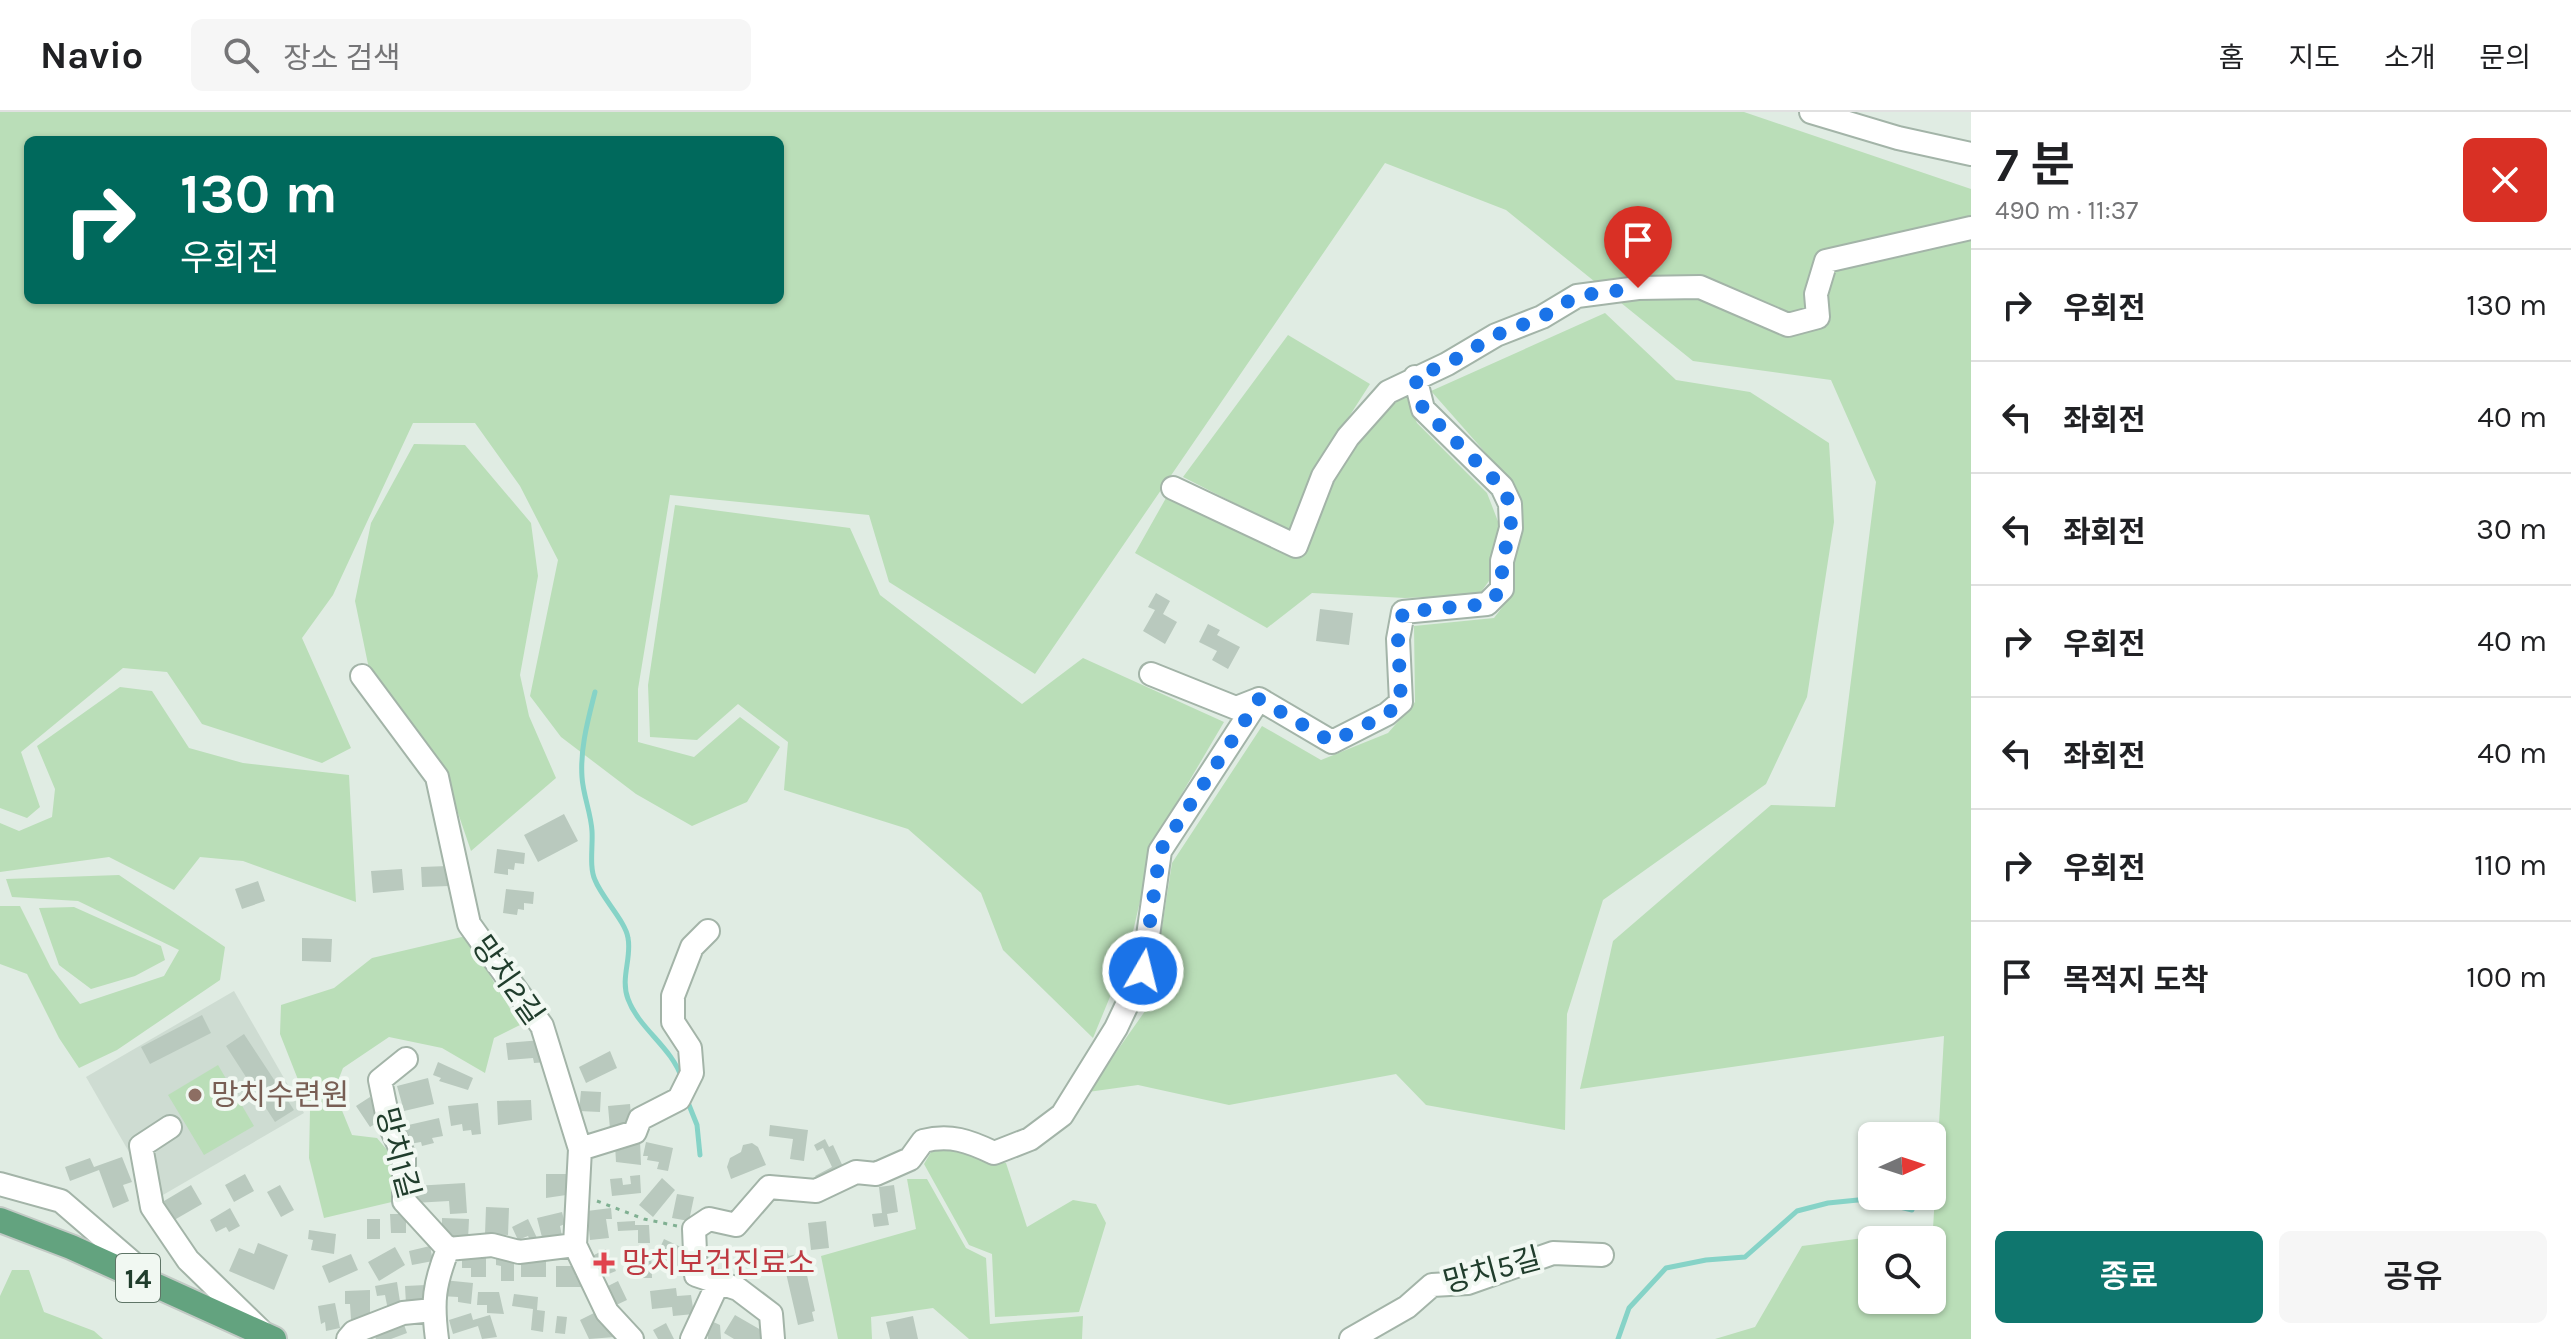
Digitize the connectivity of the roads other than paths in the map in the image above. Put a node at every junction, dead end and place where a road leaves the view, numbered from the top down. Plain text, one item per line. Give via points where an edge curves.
1 (1811, 112) edge
2 (1971, 154) edge
3 (1971, 228) edge
4 (1415, 377) junction
5 (1173, 488) dead end
6 (1151, 674) dead end
7 (362, 676) dead end
8 (1259, 699) junction
9 (708, 931) dead end
10 (406, 1059) dead end
11 (170, 1127) dead end
12 (580, 1149) junction
13 (0, 1184) edge
14 (0, 1220) edge
15 (575, 1245) junction
16 (448, 1249) junction
17 (1602, 1255) dead end
18 (718, 1283) junction
19 (169, 1293) junction
20 (433, 1310) junction
21 (269, 1337) edge
22 (348, 1339) edge
23 (437, 1339) edge
24 (632, 1339) edge
25 (692, 1339) edge
26 (773, 1339) edge
27 (1351, 1339) edge

1 - 2 street
3 - 4 street via 1826,261 1816,294 1818,317 1788,325 1700,287 1577,296
4 - 5 street via 1388,392 1348,437 1323,476 1296,546
4 - 8 street via 1423,409 1502,487 1510,504 1502,589 1487,604 1403,612 1398,639 1401,702 1332,742
6 - 8 street via 1236,708
7 - 12 street, 망치2길 via 437,777 469,924 542,1026
8 - 18 street via 1160,851 1143,971 1116,1028 1062,1115 1030,1139 994,1153 944,1136 923,1141 910,1159 876,1174 856,1172 816,1191 769,1187 736,1225 709,1219 694,1229 696,1275
9 - 12 street via 692,947 673,996 673,1022 690,1048 692,1073 679,1099 640,1119 635,1132
10 - 16 street, 망치1길 via 380,1080 389,1124 404,1156 404,1201
11 - 21 street via 141,1146 152,1207 188,1260
12 - 15 street, 망치2길
13 - 19 street via 61,1201
14 - 19 main road, 14
15 - 16 street via 519,1252 492,1245
15 - 24 street, 망치2길 via 607,1312
16 - 20 street via 435,1281
17 - 27 street, 망치5길 via 1553,1253 1468,1283 1432,1285 1407,1307
18 - 25 street
18 - 26 street via 738,1289 771,1314
19 - 21 main road, 14
20 - 22 street via 403,1313
20 - 23 street

